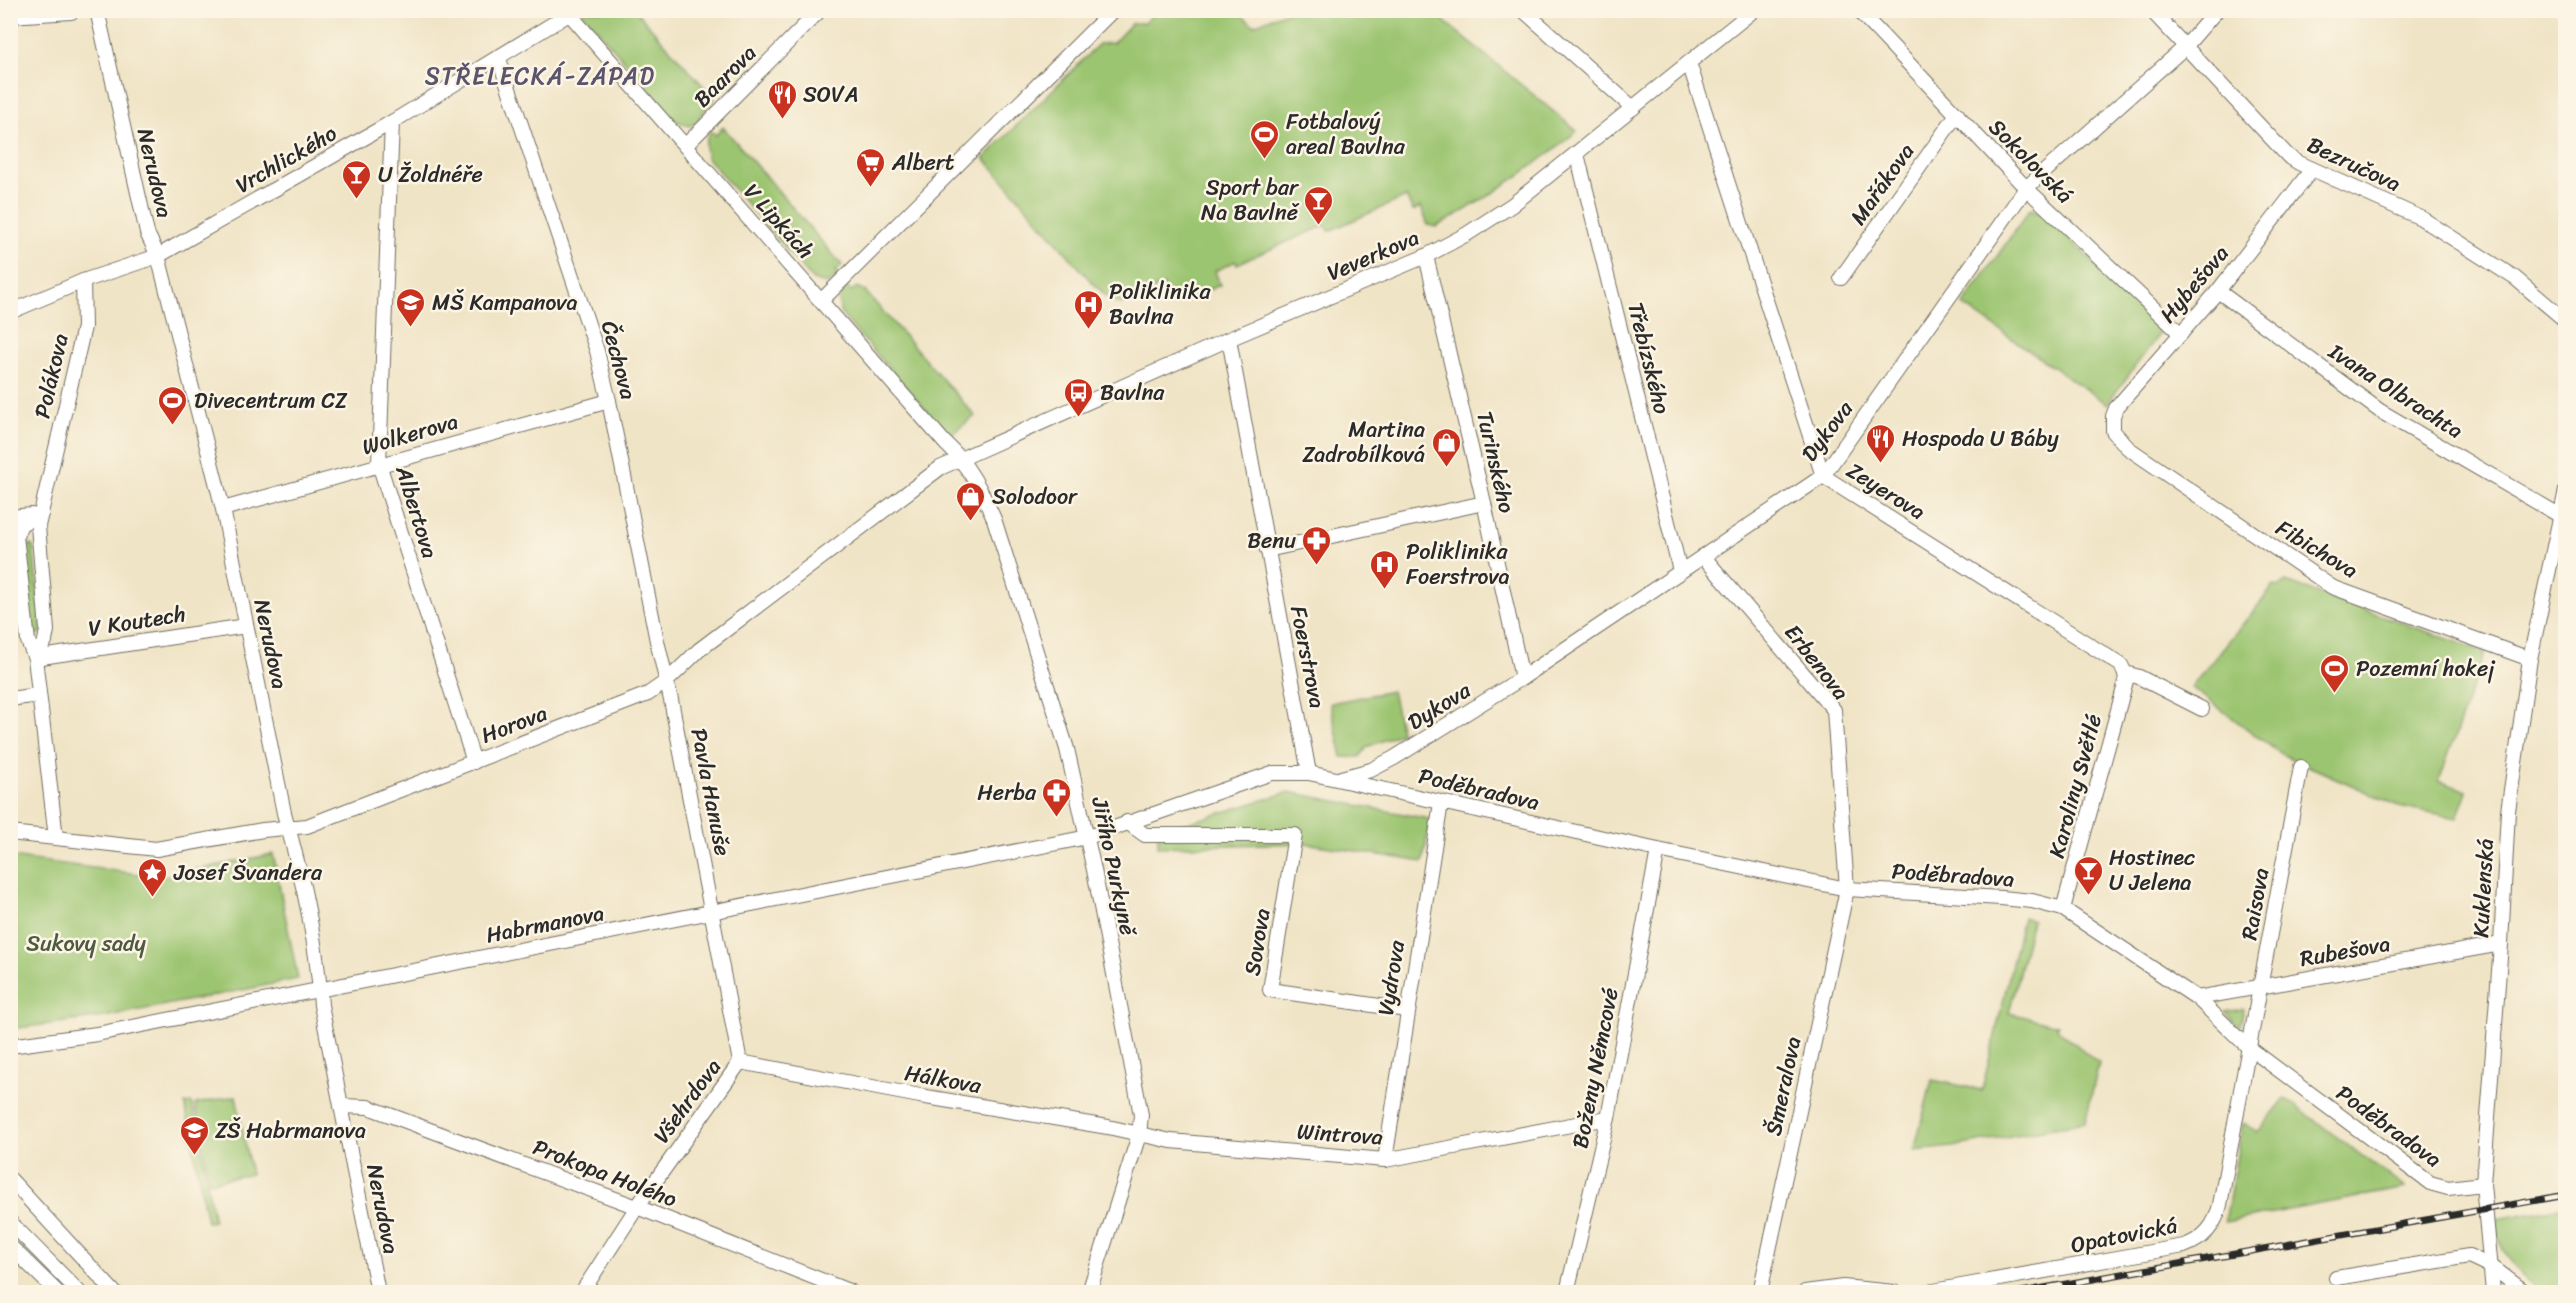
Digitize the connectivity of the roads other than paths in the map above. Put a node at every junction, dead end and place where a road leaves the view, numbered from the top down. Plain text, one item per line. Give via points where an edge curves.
1 (71, 10) edge
2 (97, 10) edge
3 (820, 10) edge
4 (1113, 10) edge
5 (1523, 10) edge
6 (1754, 10) edge
7 (1858, 10) edge
8 (2151, 10) edge
9 (2217, 10) edge
10 (568, 12) edge
11 (10, 14) edge
12 (2185, 47) junction
13 (499, 59) junction
14 (1689, 63) junction
15 (1633, 108) junction
16 (1957, 114) junction
17 (392, 122) junction
18 (685, 146) junction
19 (1577, 154) junction
20 (2312, 169) junction
21 (2026, 188) junction
22 (158, 256) junction
23 (1426, 256) junction
24 (1841, 278) dead end
25 (83, 281) junction
26 (2218, 291) junction
27 (821, 301) junction
28 (10, 312) edge
29 (2565, 321) edge
30 (2181, 334) junction
31 (1229, 339) junction
32 (609, 401) junction
33 (2112, 426) joint
34 (962, 458) junction
35 (379, 464) junction
36 (1823, 476) junction
37 (2565, 490) edge
38 (1484, 503) junction
39 (223, 509) junction
40 (40, 514) junction
41 (2559, 515) junction
42 (10, 518) edge
43 (1267, 550) junction
44 (1703, 556) junction
45 (1680, 571) junction
46 (246, 626) junction
47 (35, 658) junction
48 (2530, 659) junction
49 (2125, 673) junction
50 (1522, 678) junction
51 (667, 681) junction
52 (38, 695) junction
53 (10, 699) edge
54 (2202, 709) dead end
55 (474, 762) junction
56 (2301, 767) dead end
57 (1309, 773) junction
58 (1339, 779) junction
59 (1441, 803) junction
60 (1127, 822) junction
61 (288, 828) junction
62 (10, 833) edge
63 (1088, 837) junction
64 (56, 838) junction
65 (1658, 850) junction
66 (1847, 889) junction
67 (2063, 909) junction
68 (712, 911) junction
69 (2501, 944) junction
70 (2262, 987) junction
71 (320, 990) junction
72 (2197, 998) junction
73 (1407, 1010) junction
74 (10, 1046) edge
75 (2248, 1047) junction
76 (740, 1062) junction
77 (341, 1106) junction
78 (1608, 1118) junction
79 (1139, 1135) junction
80 (1385, 1161) junction
81 (10, 1179) edge
82 (2483, 1184) junction
83 (637, 1207) junction
84 (10, 1222) edge
85 (10, 1246) edge
86 (2492, 1267) junction
87 (2337, 1278) dead end
88 (57, 1293) edge
89 (79, 1293) edge
90 (114, 1293) edge
91 (378, 1293) edge
92 (582, 1293) edge
93 (851, 1293) edge
94 (1089, 1293) edge
95 (1568, 1293) edge
96 (1760, 1293) edge
97 (1805, 1293) edge
98 (1894, 1293) edge
99 (1928, 1293) edge
100 (2493, 1293) edge
101 (2525, 1293) edge

1 - 11 main road
2 - 22 street, Nerudova via 147,233
3 - 18 street, Baarova
4 - 27 street
5 - 15 street
6 - 14 street, Veverkova
7 - 16 street, Sokolovská
8 - 12 street, Bezručova
9 - 12 street, Dykova
10 - 13 street, Vrchlického
10 - 18 street, V Lipkách
12 - 20 street, Bezručova via 2288,156
12 - 21 street, Dykova
13 - 17 street, Vrchlického
13 - 32 street, Čechova via 597,351
14 - 15 street, Veverkova
14 - 36 street, Zeyerova
15 - 19 street, Veverkova
16 - 21 street, Sokolovská
16 - 24 street, Mařákova
17 - 22 street, Vrchlického
17 - 35 street, Albertova
18 - 27 street, V Lipkách
19 - 23 street, Veverkova via 1512,205
19 - 45 street, Třebízského
20 - 26 street, Hybešova
20 - 29 street, Bezručova via 2421,218 2515,278
21 - 30 street, Sokolovská
21 - 36 street, Dykova
22 - 25 street, Vrchlického
22 - 39 street, Nerudova
23 - 31 street, Veverkova
23 - 38 street, Turinského
25 - 28 street, Vrchlického
25 - 40 street, Polákova via 84,327
26 - 30 street, Hybešova
26 - 41 street, Ivana Olbrachta via 2380,411
27 - 34 street, V Lipkách
30 - 33 street, Hybešova via 2116,408
31 - 34 street, Veverkova
31 - 43 street, Foerstrova
32 - 35 street, Wolkerova
32 - 51 street, Čechova
33 - 48 street, Fibichova via 2115,436 2128,448 2332,587
34 - 51 street, Horova via 940,468 708,643
34 - 63 street, Jiřího Purkyně via 994,519 1067,749
35 - 39 street, Wolkerova
35 - 55 street, Albertova
36 - 44 street, Dykova
36 - 49 street, Zeyerova via 2121,665
37 - 41 street, Kuklenská
38 - 43 street
38 - 50 street, Turinského
39 - 46 street, Nerudova
40 - 42 street
40 - 47 street via 38,536 47,630
40 - 47 street via 21,524 16,536 28,641
41 - 48 street, Kuklenská
43 - 57 street, Foerstrova
44 - 45 street, Dykova
44 - 66 street, Erbenova via 1834,710
45 - 50 street, Dykova
46 - 47 street, V Koutech
46 - 61 street, Nerudova
47 - 52 street
48 - 69 street, Kuklenská via 2508,811
49 - 54 street, Zeyerova
49 - 67 street, Karoliny Světlé
50 - 58 street, Dykova via 1394,758 1371,770
51 - 55 street, Horova via 648,694
51 - 68 street, Pavla Hanuše
52 - 53 street
52 - 64 street
55 - 61 street, Horova via 312,825
56 - 70 street, Raisova
57 - 58 street, Poděbradova
57 - 60 street, Poděbradova via 1272,773
58 - 59 street, Poděbradova
59 - 65 street, Poděbradova
59 - 73 street, Vydrova
60 - 63 street, Habrmanova
60 - 73 street, Sovova via 1145,835 1295,835 1270,990
61 - 64 street, Horova via 156,849
61 - 71 street, Nerudova via 295,847
62 - 64 street, Horova
63 - 68 street, Habrmanova
63 - 79 street, Jiřího Purkyně via 1141,1115
65 - 66 street, Poděbradova
65 - 78 street, Boženy Němcové
66 - 67 street, Poděbradova via 2001,898
66 - 96 street, Šmeralova
67 - 72 street, Poděbradova
68 - 71 street, Habrmanova
68 - 76 street, Všehrdova
69 - 70 street, Rubešova
69 - 82 street, Kuklenská
70 - 72 street, Rubešova
70 - 75 street, Raisova
71 - 74 street, Habrmanova via 97,1034
71 - 77 street, Nerudova
72 - 75 street, Poděbradova
73 - 80 street, Vydrova
75 - 82 street, Poděbradova via 2435,1186
75 - 99 street, Opatovická via 2217,1215 2202,1237 2184,1246
76 - 79 street, Hálkova
76 - 83 street, Všehrdova
77 - 83 street, Prokopa Holého via 368,1107
77 - 91 street, Nerudova
78 - 80 street, Wintrova
78 - 95 street, Boženy Němcové
79 - 80 street, Wintrova
79 - 94 street, Jiřího Purkyně
81 - 90 street
82 - 86 street, Kuklenská
83 - 92 street, Všehrdova
83 - 93 street, Prokopa Holého
84 - 89 street
85 - 88 street
86 - 87 street via 2469,1256
86 - 100 street, Kuklenská
86 - 101 street
97 - 98 street via 1843,1287

